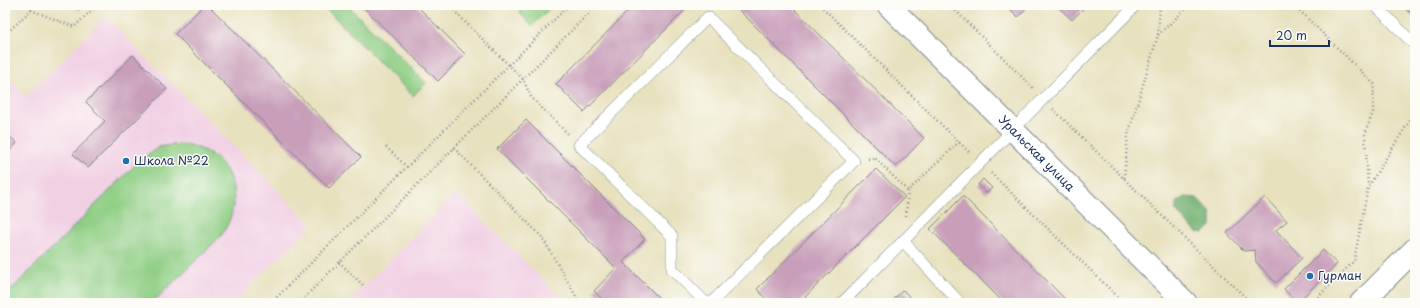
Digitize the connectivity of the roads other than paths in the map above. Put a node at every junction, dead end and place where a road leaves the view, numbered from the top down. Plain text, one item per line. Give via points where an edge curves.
1 (888, 5) edge
2 (1136, 5) edge
3 (1375, 5) edge
4 (1415, 45) edge
5 (1013, 131) junction
6 (903, 241) junction
7 (1415, 249) edge
8 (706, 303) edge
9 (710, 303) edge
10 (842, 303) edge
11 (960, 303) edge
12 (1186, 303) edge
13 (1361, 303) edge

1 - 5 street, Уральская улица
2 - 5 lane
3 - 4 lane
5 - 6 lane
5 - 12 street, Уральская улица
6 - 10 lane
6 - 11 lane
7 - 13 street
8 - 9 lane via 672,269 672,236 579,145 708,16 854,161

